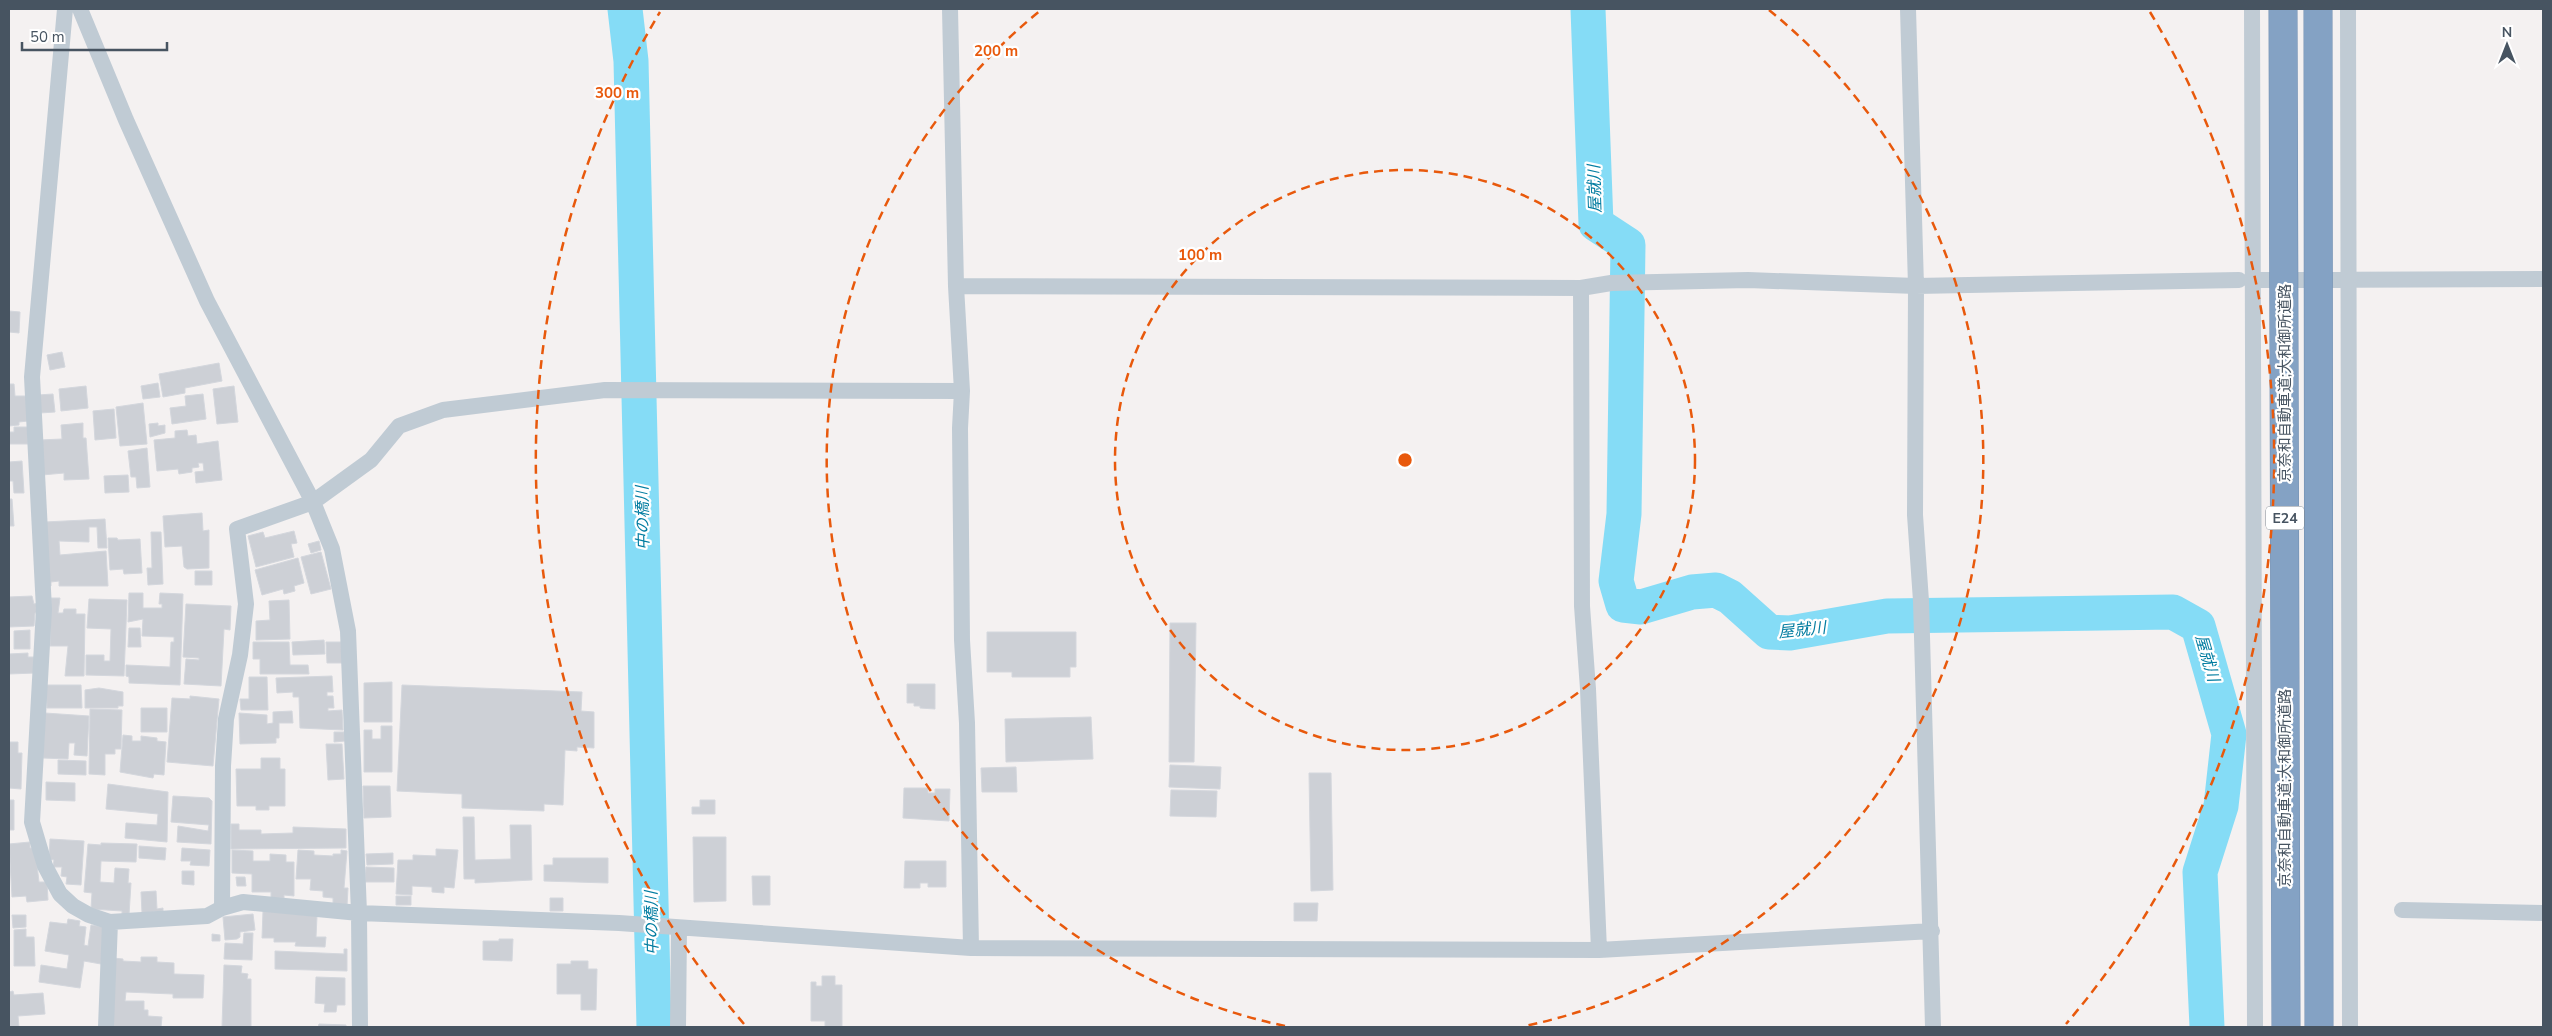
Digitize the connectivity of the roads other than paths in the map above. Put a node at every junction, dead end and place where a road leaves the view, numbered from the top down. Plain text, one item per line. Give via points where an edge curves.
1 (65, 9) edge
2 (80, 9) edge
3 (950, 9) edge
4 (1908, 9) edge
5 (2252, 9) edge
6 (2283, 9) edge
7 (2318, 9) edge
8 (2348, 9) edge
9 (2543, 279) edge
10 (2246, 280) junction
11 (2348, 280) junction
12 (956, 286) junction
13 (1916, 286) junction
14 (1581, 288) junction
15 (962, 391) junction
16 (313, 502) junction
17 (222, 908) junction
18 (2402, 910) dead end
19 (359, 913) junction
20 (2543, 913) edge
21 (110, 922) junction
22 (679, 928) junction
23 (1932, 931) junction
24 (971, 948) junction
25 (1599, 950) junction
26 (106, 1027) edge
27 (360, 1027) edge
28 (678, 1027) edge
29 (1933, 1027) edge
30 (2255, 1027) edge
31 (2286, 1027) edge
32 (2319, 1027) edge
33 (2350, 1027) edge

1 - 21 street via 32,376 44,609 32,822 45,866 60,894 73,906
2 - 16 street via 207,301
3 - 12 street
4 - 13 street
5 - 10 street
6 - 31 highway, 京奈和自動車道;大和御所道路 / E24, bridge
7 - 32 highway, E24, bridge
8 - 11 street
9 - 11 street
10 - 11 street
10 - 13 street
10 - 30 street
11 - 33 street
12 - 14 street
12 - 15 street
13 - 14 street via 1748,280 1611,283
13 - 23 street via 1915,515
14 - 25 street via 1582,606
15 - 16 street via 605,390 443,410 399,426 371,460
15 - 24 street via 962,640 967,723
16 - 17 street via 237,528 246,604 240,654 226,719
16 - 19 street via 332,549 348,631
17 - 19 street via 243,902
17 - 21 street via 207,916
18 - 20 street
19 - 22 street
19 - 27 street
21 - 26 street
22 - 24 street
22 - 28 street
23 - 25 street
23 - 29 street
24 - 25 street

